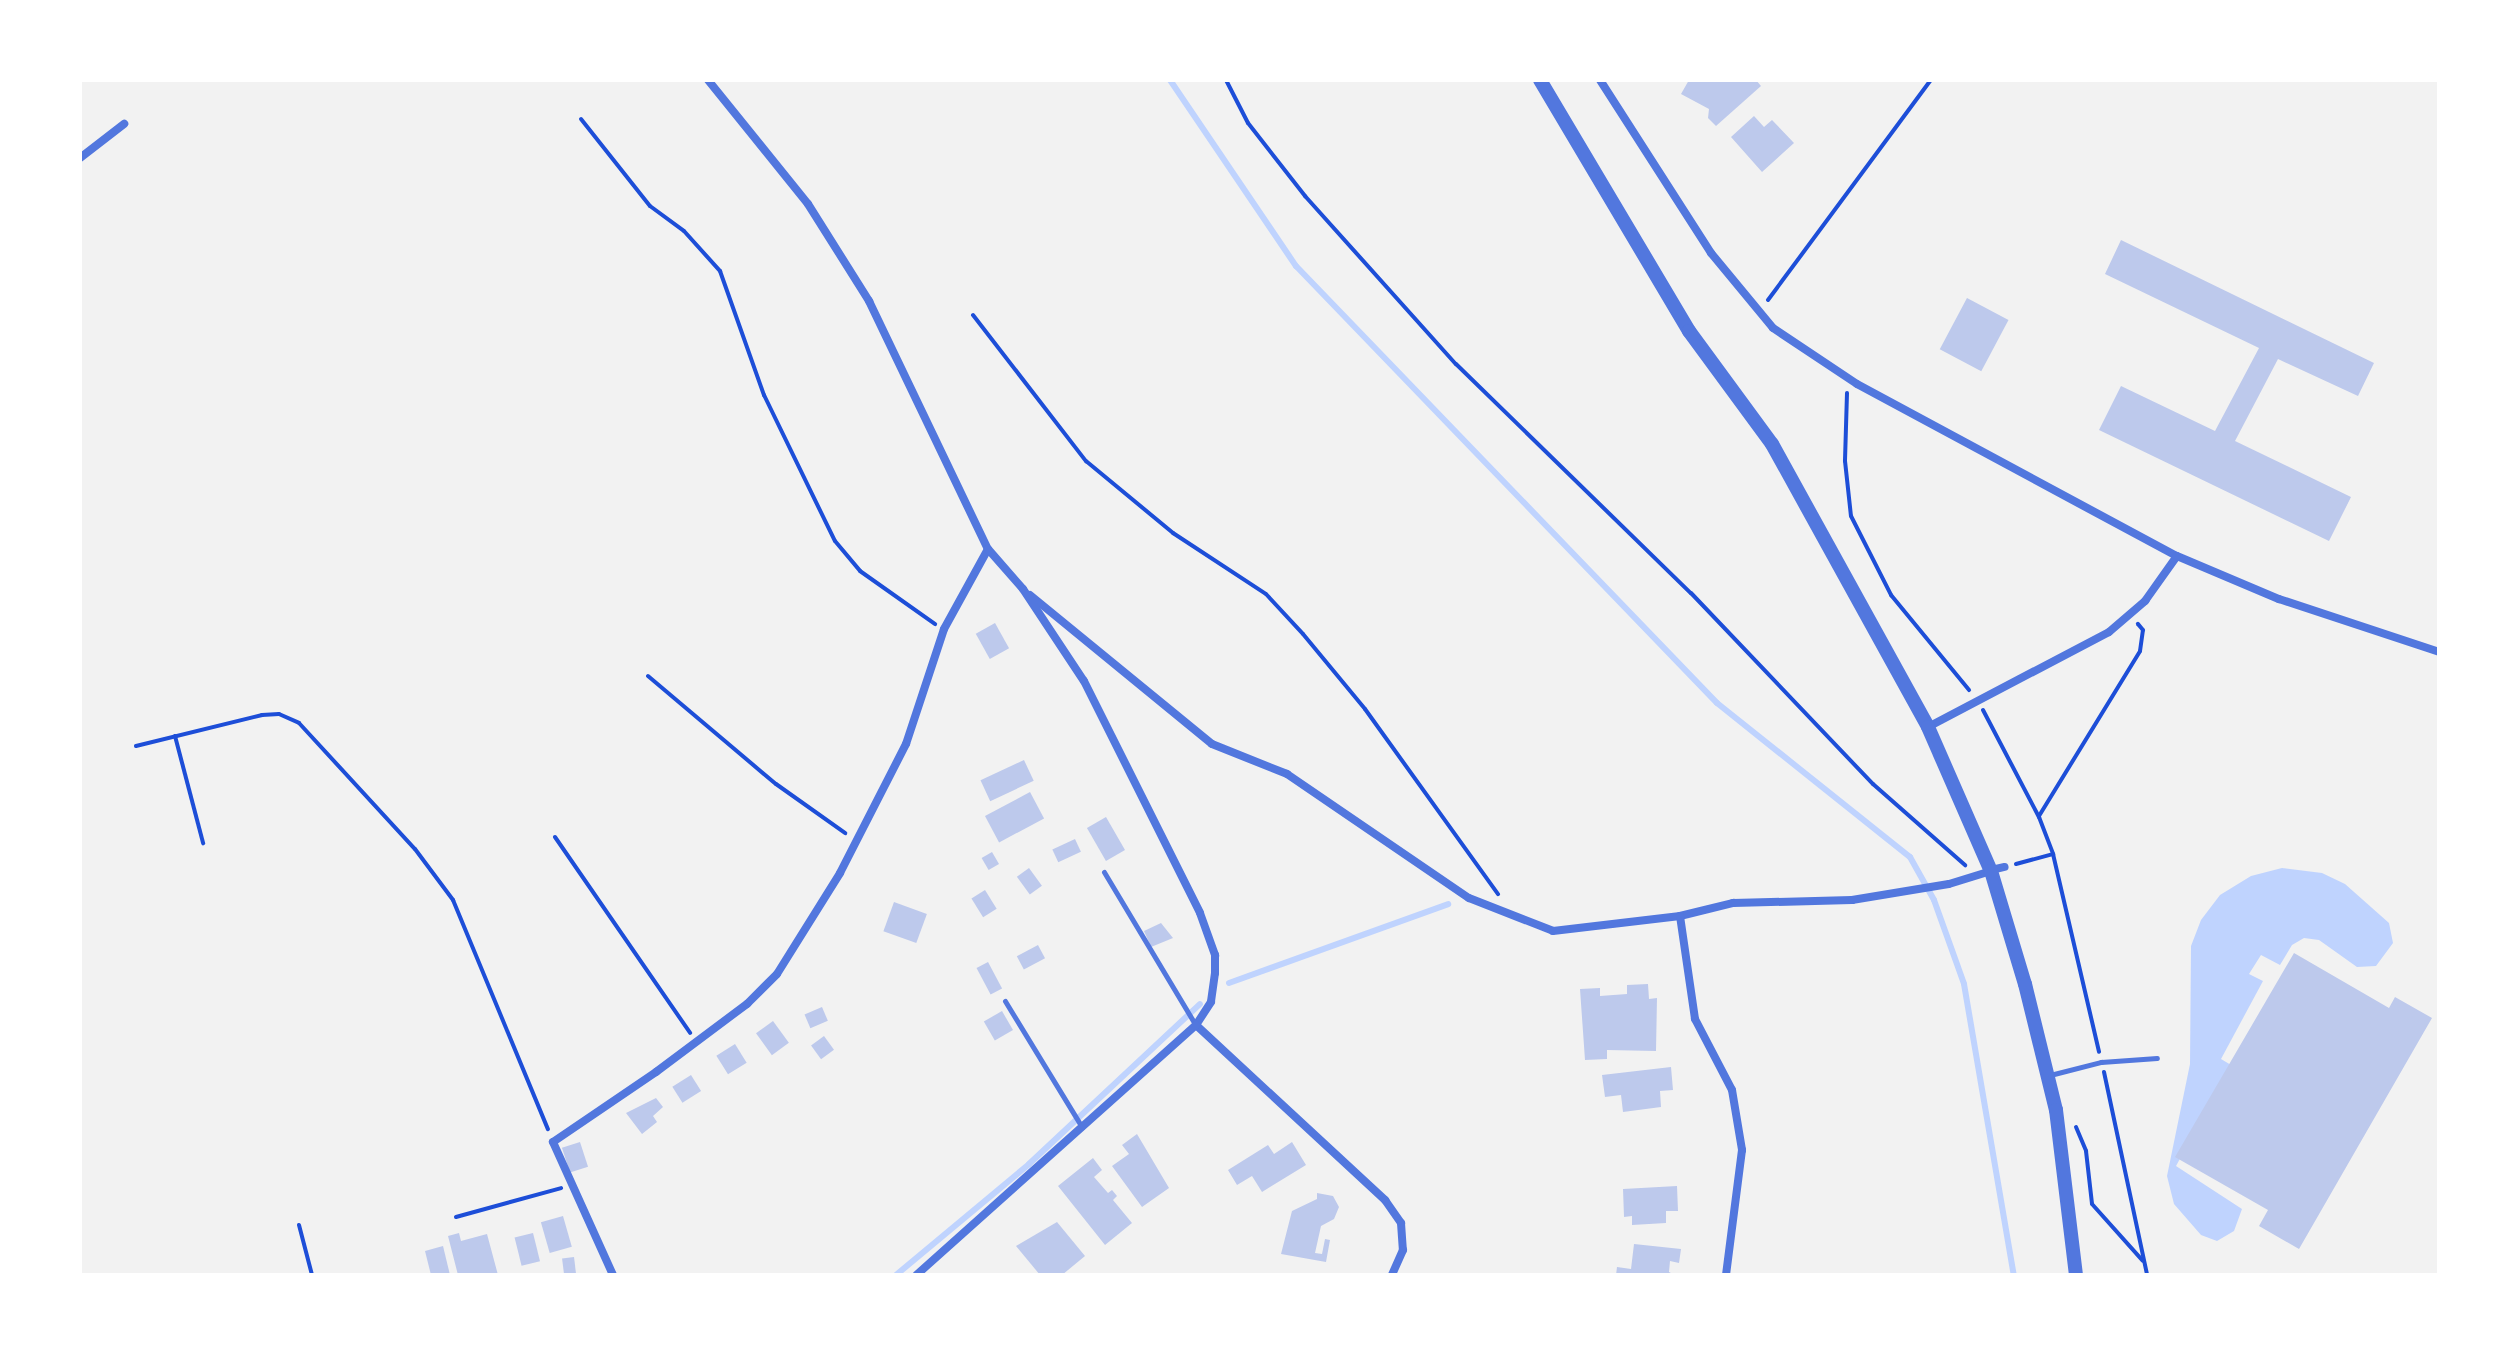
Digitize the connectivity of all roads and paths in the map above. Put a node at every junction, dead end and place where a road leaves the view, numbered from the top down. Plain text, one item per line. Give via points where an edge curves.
1 (708, 80) edge
2 (1226, 80) edge
3 (1540, 80) edge
4 (1600, 80) edge
5 (1931, 80) edge
6 (581, 119) dead end
7 (124, 124) dead end
8 (80, 158) edge
9 (1758, 311) junction
10 (973, 315) dead end
11 (1848, 378) junction
12 (988, 549) junction
13 (2177, 556) junction
14 (1023, 589) junction
15 (2131, 616) junction
16 (944, 629) junction
17 (2439, 652) edge
18 (648, 676) dead end
19 (1978, 700) junction
20 (1928, 727) junction
21 (175, 736) junction
22 (136, 746) dead end
23 (2039, 817) junction
24 (555, 837) dead end
25 (857, 842) junction
26 (203, 843) dead end
27 (2053, 854) junction
28 (1993, 870) junction
29 (1104, 872) dead end
30 (1969, 878) junction
31 (1952, 882) junction
32 (1889, 894) junction
33 (1680, 916) junction
34 (1523, 923) junction
35 (1005, 1001) dead end
36 (1196, 1025) junction
37 (696, 1042) junction
38 (2157, 1058) dead end
39 (2101, 1062) junction
40 (2050, 1075) junction
41 (2056, 1110) junction
42 (1082, 1127) junction
43 (553, 1142) junction
44 (571, 1185) junction
45 (456, 1217) dead end
46 (299, 1225) dead end
47 (2144, 1262) junction
48 (312, 1275) edge
49 (613, 1275) edge
50 (916, 1275) edge
51 (1392, 1275) edge
52 (1726, 1275) edge
53 (2076, 1275) edge
54 (2147, 1275) edge

1 - 12 street via 808,204 869,301
2 - 30 path via 1248,123 1305,196 1456,364 1691,593 1873,784 1964,861
3 - 20 street via 1689,331 1772,444
4 - 9 street via 1711,253
5 - 9 path via 1815,242
6 - 16 path via 650,206 684,231 720,271 764,395 835,541 860,571
7 - 8 street
9 - 11 street via 1773,328
10 - 34 path via 1086,461 1173,533 1266,594 1303,634 1475,857 1489,885
11 - 13 street
11 - 19 path via 1845,461 1851,516 1891,595
12 - 14 street
12 - 16 street
13 - 15 street
13 - 17 street via 2279,599
14 - 34 street via 1212,744 1287,774 1469,898
14 - 36 street via 1084,681 1200,913 1215,955 1211,1002
15 - 19 street via 2086,646
15 - 23 path via 2143,630 2140,651
16 - 25 street via 906,744
18 - 25 path via 776,784
19 - 20 street
19 - 23 path
20 - 28 street
21 - 22 path
21 - 26 path
21 - 43 path via 279,714 299,723 335,760 453,900
23 - 27 path
24 - 37 path
25 - 37 street via 777,974
27 - 28 path
27 - 39 path via 2083,963
28 - 30 street
28 - 31 street
28 - 40 street
29 - 36 lane
30 - 31 street
31 - 32 street
31 - 32 street
32 - 33 street via 1825,903 1733,903
33 - 34 street via 1553,931
33 - 52 street via 1695,1019 1732,1090 1742,1150
35 - 42 lane
36 - 42 street
36 - 51 street via 1385,1200 1401,1223 1403,1250
37 - 43 street
38 - 39 lane
39 - 40 lane
39 - 47 path
40 - 41 street
41 - 47 path via 2070,1109 2086,1151 2092,1204
41 - 53 street
42 - 50 street
43 - 44 street
44 - 45 path
44 - 49 street
46 - 48 path
47 - 54 path

